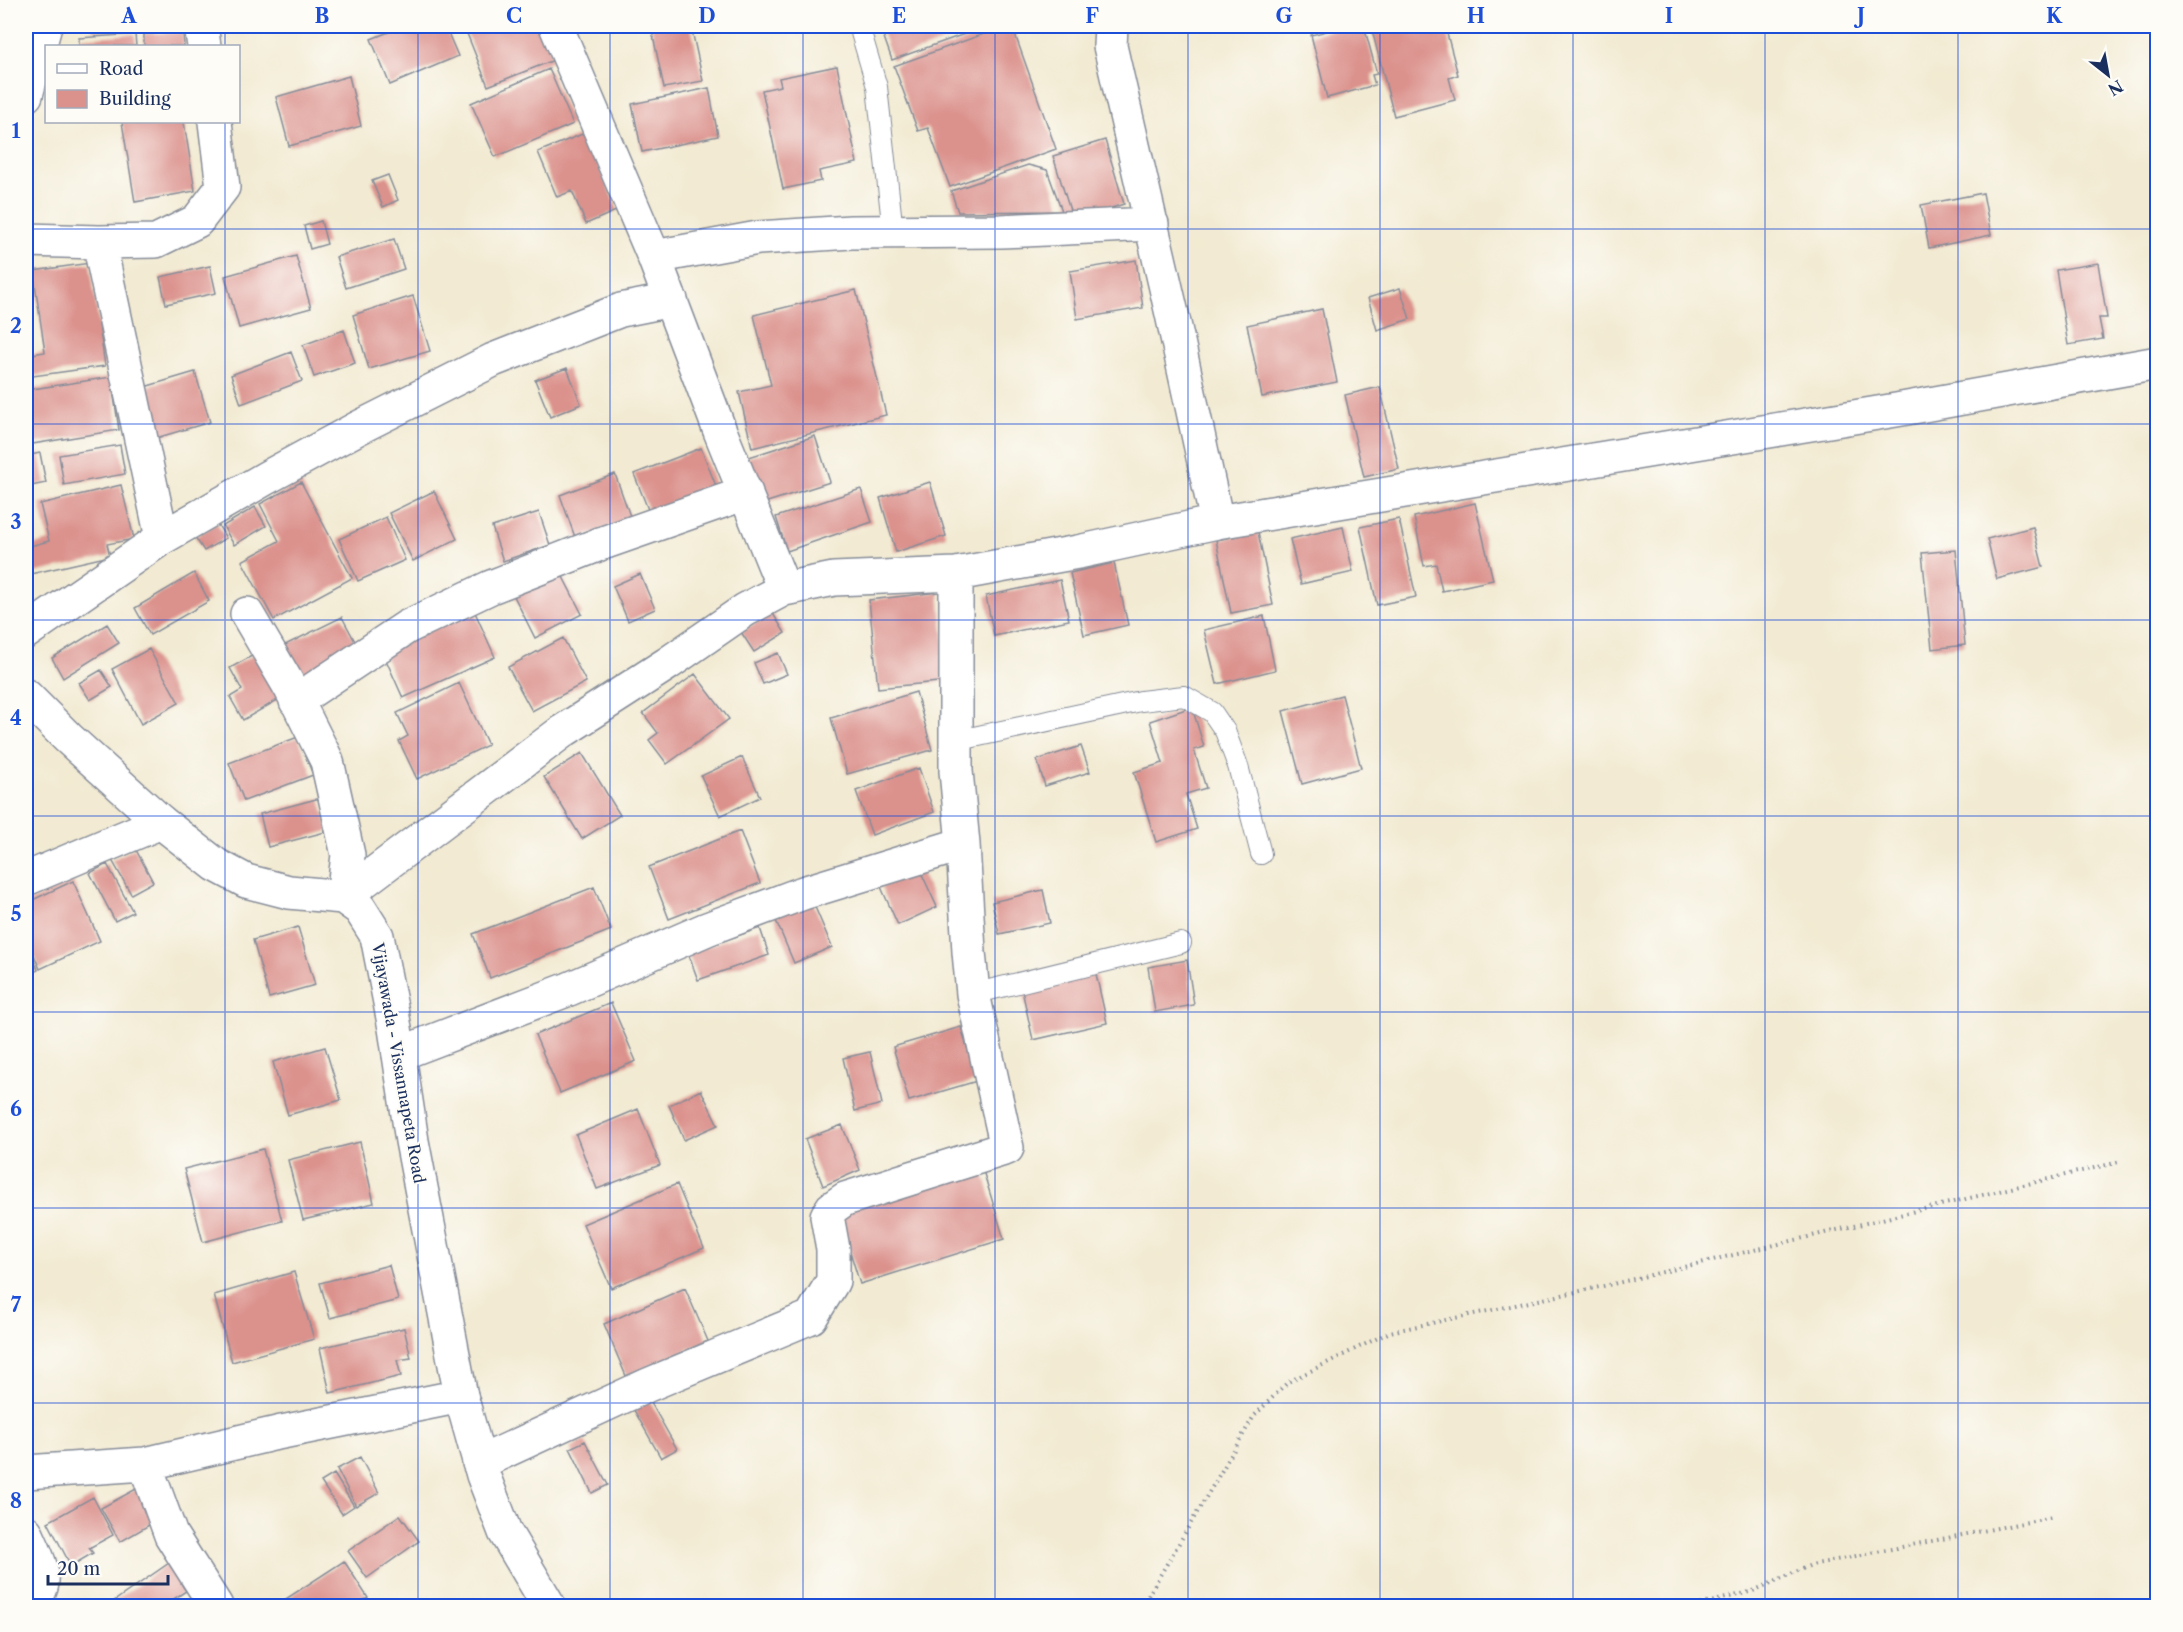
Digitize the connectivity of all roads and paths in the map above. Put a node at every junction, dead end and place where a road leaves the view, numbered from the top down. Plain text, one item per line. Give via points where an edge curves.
1 (45, 26) edge
2 (201, 26) edge
3 (556, 26) edge
4 (859, 26) edge
5 (1110, 26) edge
6 (204, 45) edge
7 (28, 81) edge
8 (215, 123) edge
9 (1152, 224) junction
10 (893, 232) junction
11 (26, 240) edge
12 (99, 242) junction
13 (654, 257) junction
14 (670, 300) junction
15 (2157, 363) edge
16 (746, 494) junction
17 (1218, 522) junction
18 (162, 538) junction
19 (956, 574) junction
20 (784, 589) junction
21 (247, 614) dead end
22 (26, 632) edge
23 (26, 696) edge
24 (297, 701) junction
25 (956, 741) junction
26 (161, 822) junction
27 (963, 844) junction
28 (1261, 854) dead end
29 (26, 879) edge
30 (343, 897) junction
31 (1181, 943) dead end
32 (973, 994) junction
33 (399, 1054) junction
34 (2119, 1162) dead end
35 (461, 1396) junction
36 (480, 1463) junction
37 (145, 1464) junction
38 (26, 1472) edge
39 (2053, 1517) dead end
40 (26, 1532) edge
41 (26, 1603) edge
42 (216, 1606) edge
43 (549, 1606) edge
44 (1142, 1606) edge
45 (1695, 1606) edge

1 - 7 street
2 - 6 street
3 - 13 street
4 - 10 lane via 877,87
5 - 9 street via 1110,46
8 - 12 street via 223,187 197,221 156,241
9 - 10 street
9 - 17 street
10 - 13 street via 758,238
11 - 12 street
12 - 18 street
13 - 14 street
14 - 16 street
14 - 18 street via 621,310 493,360 348,433
15 - 17 street
16 - 20 street
16 - 24 street via 600,544 491,587 406,627
17 - 19 street
18 - 22 street
19 - 20 street via 834,579
19 - 25 street
20 - 30 street via 745,610 563,731
21 - 24 street
23 - 26 street
24 - 30 street via 327,761 348,855
25 - 27 street
25 - 28 lane via 1130,703 1184,696 1212,712 1225,731
26 - 29 street
26 - 30 street via 216,865 246,881 289,892
27 - 32 street
27 - 33 street via 803,893
30 - 33 street, Vijayawada - Vissannapeta Road via 360,909 376,936
31 - 32 lane
32 - 36 street via 1007,1148 845,1199 832,1208 827,1223 833,1249 833,1281 811,1317 648,1385
33 - 35 street, Vijayawada - Vissannapeta Road
34 - 44 path via 1613,1284 1390,1332 1288,1382 1254,1416
35 - 36 street, Vijayawada - Vissannapeta Road
35 - 37 street
36 - 43 street, Vijayawada - Vissannapeta Road via 505,1532
37 - 38 street
37 - 42 street via 171,1535
39 - 45 path via 1811,1565 1753,1591
40 - 41 street via 42,1582 40,1592

